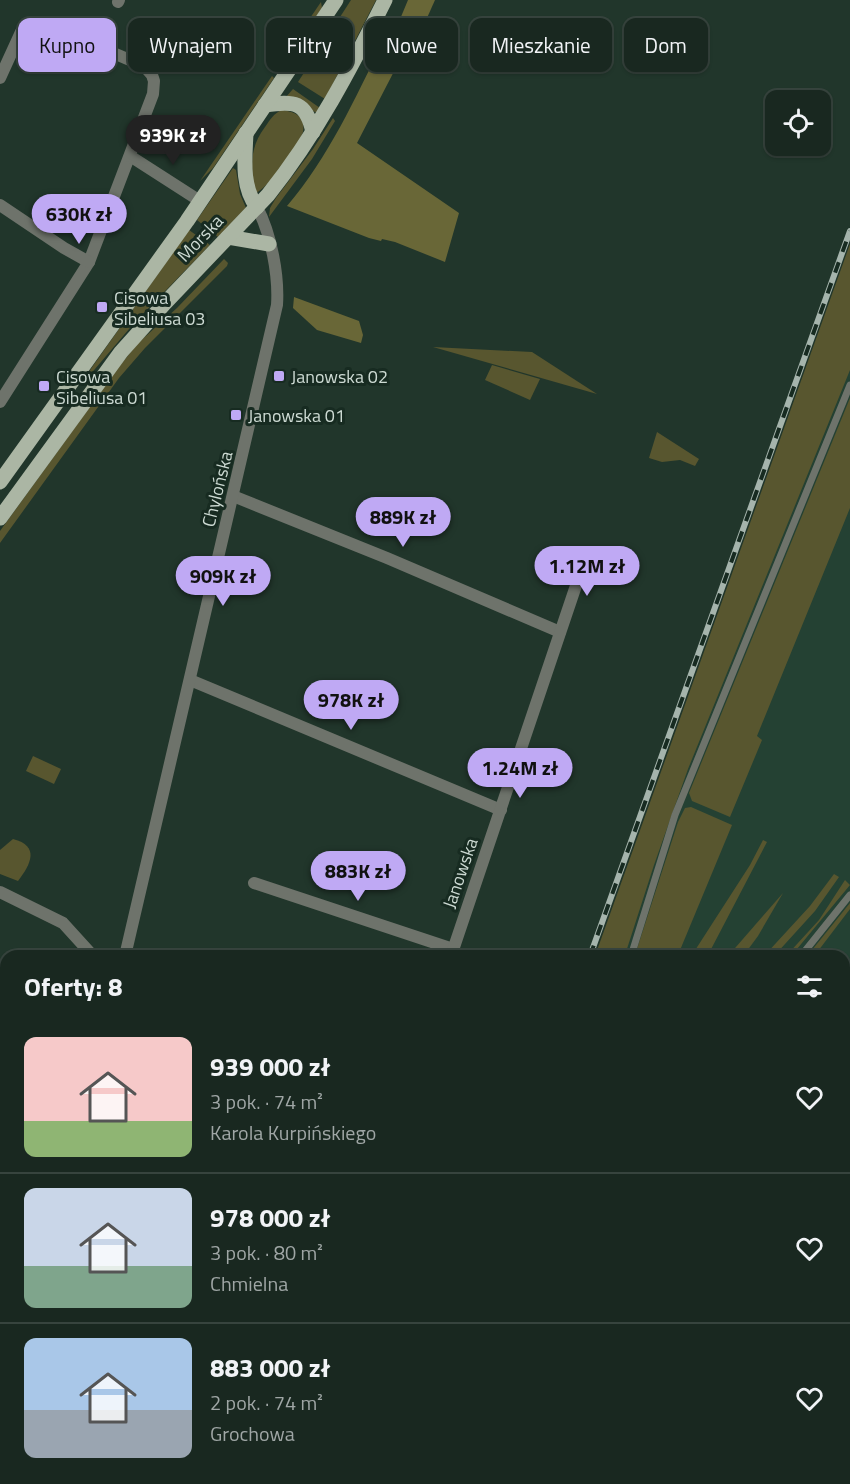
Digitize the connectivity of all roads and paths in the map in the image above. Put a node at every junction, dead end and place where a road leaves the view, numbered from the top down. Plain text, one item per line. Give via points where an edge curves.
1 (385, 0) edge
2 (332, 1) edge
3 (0, 78) edge
4 (265, 105) junction
5 (246, 132) junction
6 (313, 132) junction
7 (130, 156) junction
8 (200, 201) junction
9 (0, 205) edge
10 (257, 207) junction
11 (228, 237) junction
12 (269, 244) junction
13 (89, 262) junction
14 (5, 384) edge
15 (850, 384) edge
16 (0, 402) edge
17 (0, 482) edge
18 (233, 496) junction
19 (0, 518) edge
20 (586, 553) dead end
21 (560, 632) junction
22 (190, 680) junction
23 (501, 810) junction
24 (254, 883) dead end
25 (0, 892) edge
26 (850, 894) edge
27 (88, 950) edge
28 (126, 950) edge
29 (446, 950) edge
30 (453, 950) edge
31 (633, 950) edge
32 (806, 950) edge

1 - 6 main road, Morska via 346,78
2 - 4 main road, Morska
3 - 7 street via 21,32 40,22 144,66 153,75 153,94
4 - 5 main road, Morska
4 - 6 main road via 299,106 310,117
5 - 8 main road, Morska
5 - 10 main road via 246,176
6 - 10 main road, Morska
7 - 8 street
7 - 13 street
8 - 17 main road, Morska
9 - 13 street
10 - 11 main road, Morska
10 - 12 street, Chylońska
11 - 12 main road
11 - 19 main road, Morska via 121,352
12 - 18 street, Chylońska via 278,277 277,305
13 - 14 street
14 - 16 street
15 - 31 lane via 675,814
18 - 21 street
18 - 22 street, Chylońska
20 - 21 street, Janowska
21 - 23 street, Janowska
22 - 23 street
22 - 28 street, Chylońska
23 - 30 street, Janowska
24 - 29 street
25 - 27 street via 63,923
26 - 32 lane

